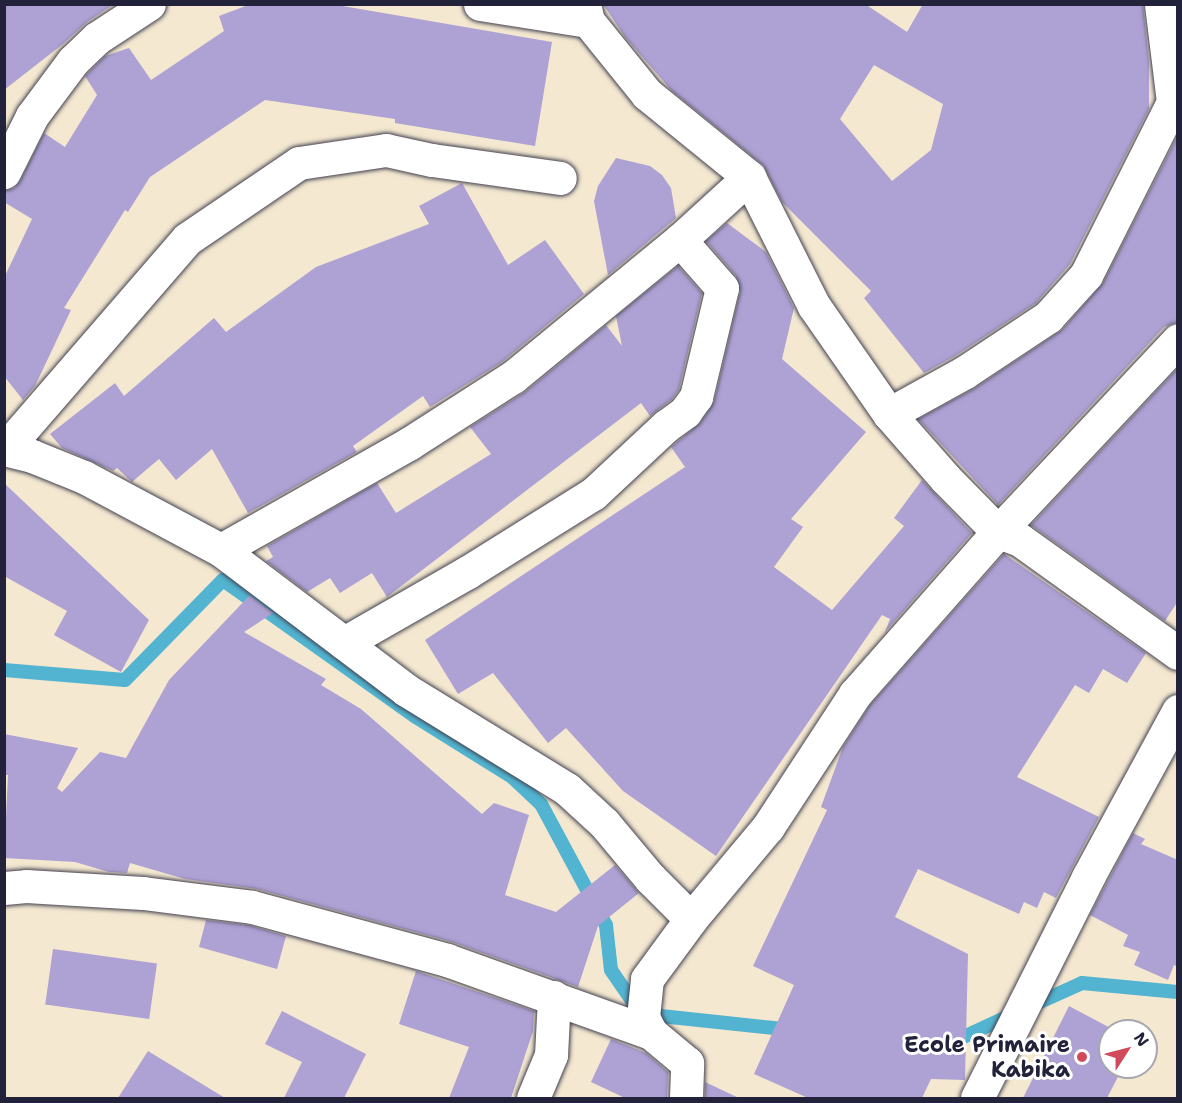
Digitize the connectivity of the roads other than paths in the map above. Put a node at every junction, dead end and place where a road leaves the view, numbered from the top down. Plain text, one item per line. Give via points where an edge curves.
1 (149, 4) edge
2 (480, 4) edge
3 (1161, 4) edge
4 (586, 13) edge
5 (4, 172) edge
6 (749, 177) junction
7 (560, 178) dead end
8 (680, 240) junction
9 (1178, 340) edge
10 (889, 414) junction
11 (5, 449) edge
12 (998, 532) junction
13 (221, 550) junction
14 (344, 643) junction
15 (1178, 653) edge
16 (1178, 711) edge
17 (4, 888) edge
18 (691, 919) junction
19 (554, 997) junction
20 (647, 1025) junction
21 (534, 1098) edge
22 (687, 1098) edge
23 (976, 1098) edge

1 - 5 street via 97,38 73,62 32,116
2 - 4 street
3 - 10 street via 1173,102 1086,275 1048,317 965,372
4 - 6 street via 647,94
6 - 8 street
6 - 10 street via 814,306
7 - 11 street via 386,150 299,163 188,239
8 - 13 street via 513,376 410,443
8 - 14 street via 722,288 696,398 686,412 593,494
9 - 12 street
10 - 12 street
11 - 13 street via 84,477
12 - 15 street via 1020,540
12 - 18 street via 855,694 768,827
13 - 14 street
14 - 18 street via 406,690 567,789 604,823
16 - 23 street via 1088,876
17 - 19 street via 143,893 252,907 447,960
18 - 20 street via 647,979
19 - 20 street
19 - 21 street via 551,1055
20 - 22 street via 687,1063

